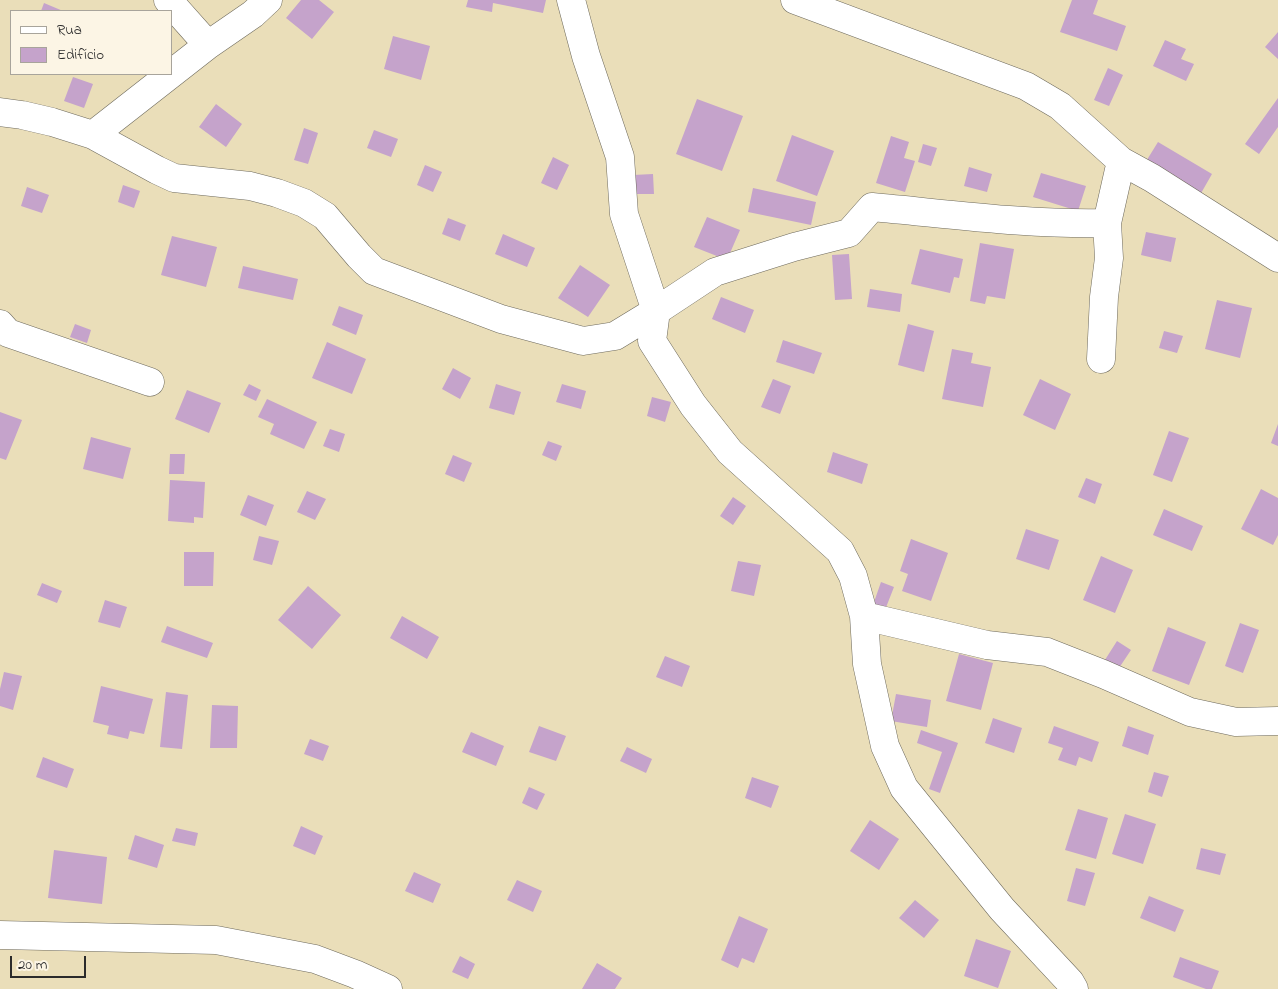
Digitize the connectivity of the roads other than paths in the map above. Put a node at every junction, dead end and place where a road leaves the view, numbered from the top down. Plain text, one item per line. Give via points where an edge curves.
1 (168, 0) edge
2 (268, 0) edge
3 (571, 0) edge
4 (795, 0) edge
5 (208, 45) junction
6 (172, 73) edge
7 (170, 75) edge
8 (0, 112) edge
9 (93, 135) junction
10 (1121, 161) junction
11 (1107, 223) junction
12 (1278, 258) edge
13 (656, 311) junction
14 (0, 324) edge
15 (1101, 359) dead end
16 (150, 382) dead end
17 (864, 616) junction
18 (1278, 721) edge
19 (0, 935) edge
20 (388, 989) edge
21 (1074, 989) edge

1 - 5 street
2 - 5 street via 254,14
3 - 13 street via 620,157 624,214
4 - 10 street via 1026,86 1060,106
5 - 6 street
7 - 9 street
8 - 9 street via 52,122
9 - 13 street via 174,178 250,186 304,203 325,216 374,271 500,319 583,341 615,336
10 - 11 street
10 - 12 street
11 - 13 street via 1042,222 872,207 849,233 715,272
11 - 15 street via 1109,258
13 - 17 street via 652,341 693,405 730,452 840,551 853,576
14 - 16 street via 8,333
17 - 18 street via 987,645 1047,652 1190,712 1236,722
17 - 21 street via 867,664 885,746 904,788 1002,909
19 - 20 street via 216,940 315,959

